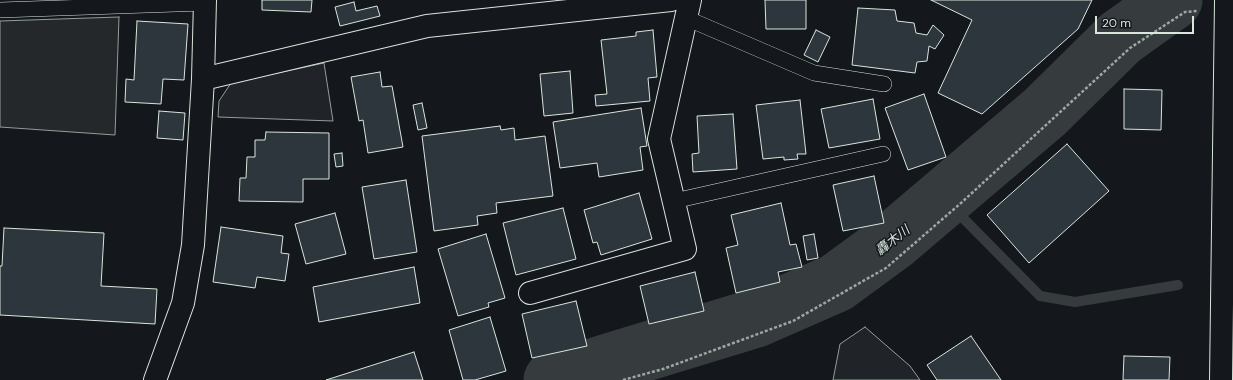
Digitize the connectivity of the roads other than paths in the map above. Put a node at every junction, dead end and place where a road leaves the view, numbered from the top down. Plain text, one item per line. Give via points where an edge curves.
1 (671, 0) edge
2 (1226, 0) edge
3 (205, 2) edge
4 (688, 9) edge
5 (0, 10) edge
6 (203, 79) junction
7 (884, 84) dead end
8 (884, 154) dead end
9 (674, 201) junction
10 (530, 293) dead end
11 (155, 380) edge
12 (1221, 380) edge

1 - 6 street via 427,26
2 - 12 street
3 - 5 lane
3 - 6 street
4 - 7 lane via 814,73
4 - 9 street via 659,139
6 - 11 street via 193,245 183,303
8 - 9 lane
9 - 10 street via 684,249

